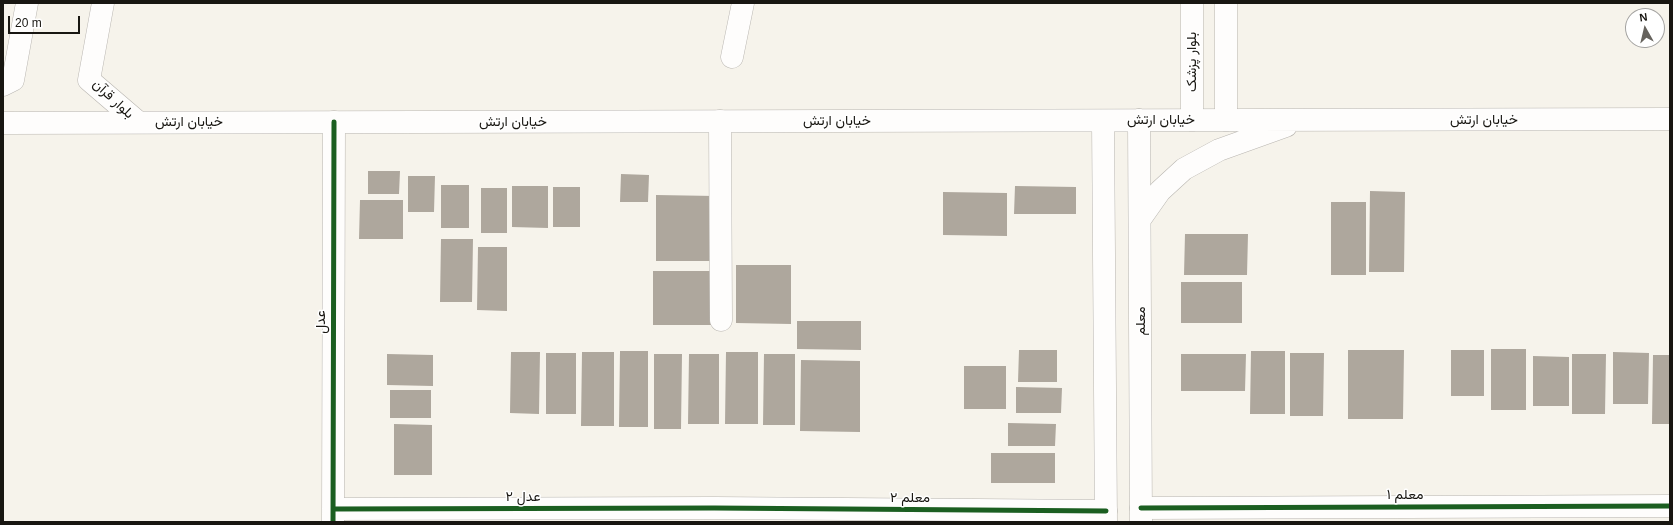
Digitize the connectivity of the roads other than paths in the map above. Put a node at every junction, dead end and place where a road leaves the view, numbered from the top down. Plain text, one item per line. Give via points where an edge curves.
1 (27, 3) edge
2 (103, 3) edge
3 (743, 3) edge
4 (1192, 3) edge
5 (1226, 3) edge
6 (732, 57) dead end
7 (3, 85) edge
8 (1670, 119) edge
9 (1139, 120) junction
10 (1192, 120) junction
11 (1226, 120) junction
12 (1306, 120) junction
13 (720, 121) junction
14 (1103, 121) junction
15 (138, 122) junction
16 (334, 122) junction
17 (3, 123) edge
18 (1141, 218) junction
19 (721, 320) dead end
20 (1670, 506) edge
21 (714, 508) joint
22 (1141, 515) edge
23 (333, 516) edge
24 (1106, 517) edge

1 - 7 main road via 13,80
2 - 15 main road, بلوار قرآن via 90,80
3 - 6 main road
4 - 10 main road, بلوار پزشک
5 - 11 main road
8 - 12 main road, خیابان ارتش
9 - 10 main road, خیابان ارتش
9 - 14 main road, خیابان ارتش
9 - 18 main road, معلم
10 - 11 main road, خیابان ارتش
11 - 12 main road, خیابان ارتش
12 - 18 main road via 1219,150 1184,169 1160,191
13 - 14 main road, خیابان ارتش
13 - 16 main road, خیابان ارتش
13 - 19 main road
14 - 24 main road
15 - 16 main road, خیابان ارتش
15 - 17 main road, خیابان ارتش
16 - 23 main road, عدل
18 - 22 main road, معلم
20 - 22 main road, معلم ۱
21 - 23 main road, عدل ۲
21 - 24 main road, معلم ۲

